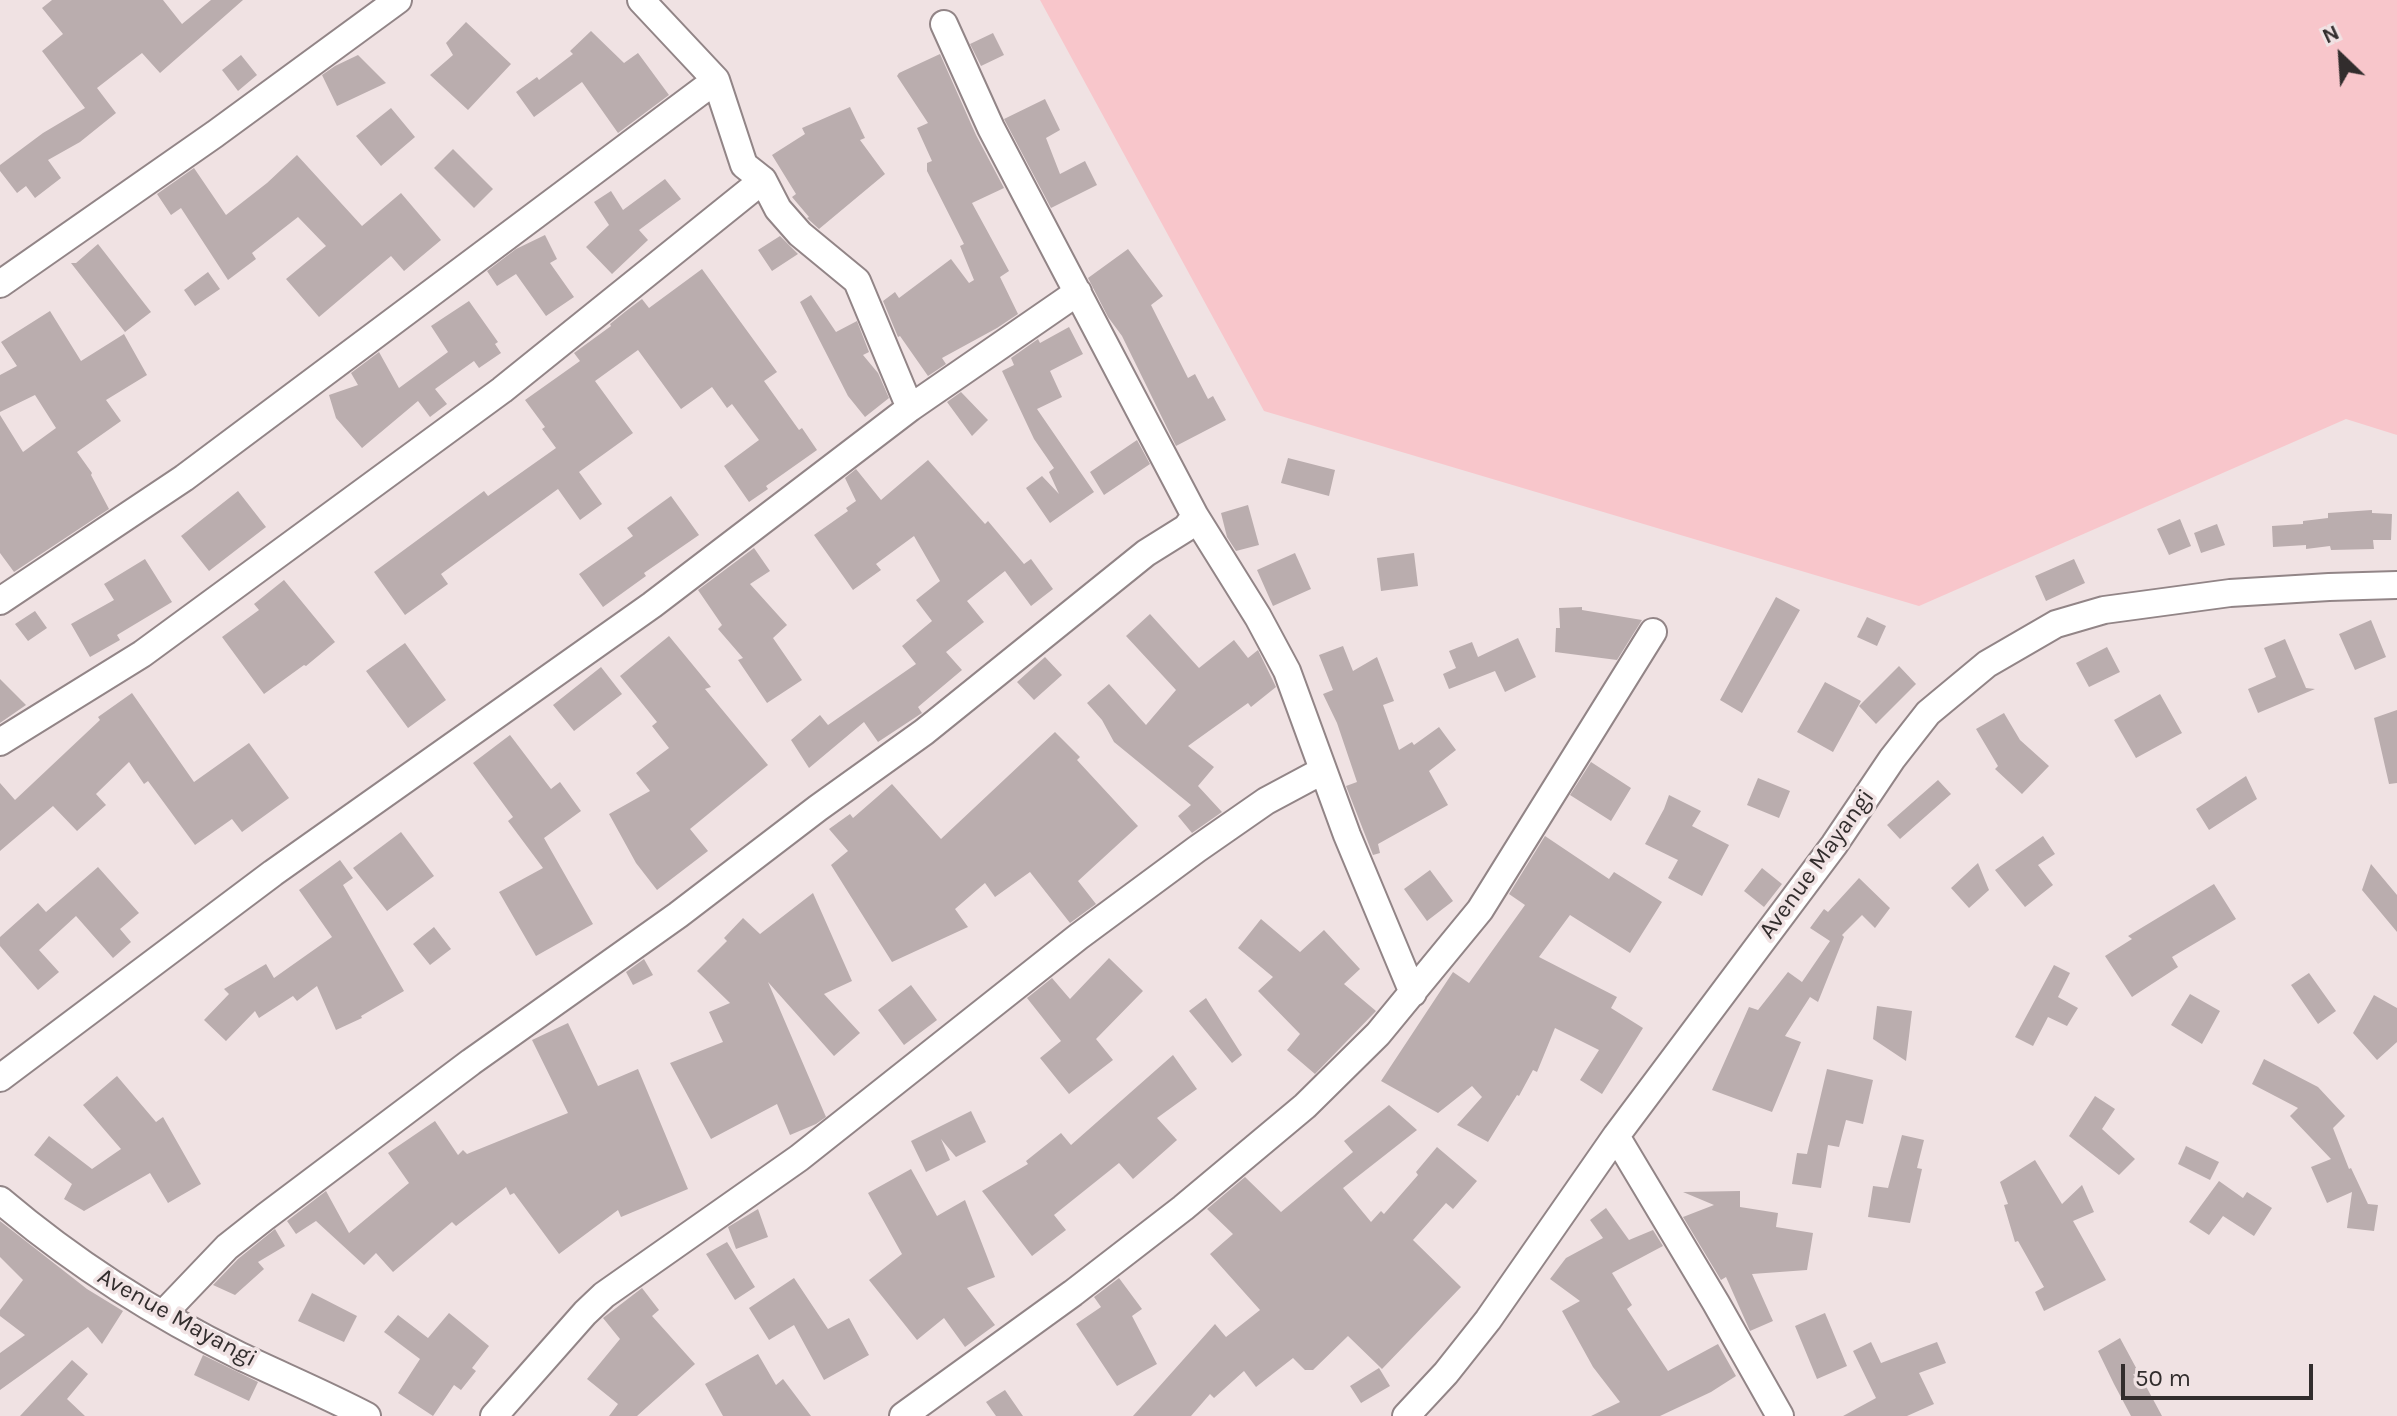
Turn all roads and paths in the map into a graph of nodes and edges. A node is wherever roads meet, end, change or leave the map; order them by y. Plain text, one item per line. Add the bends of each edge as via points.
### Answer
1 (398, 0) edge
2 (641, 0) edge
3 (944, 24) dead end
4 (716, 80) junction
5 (763, 180) junction
6 (0, 284) edge
7 (1078, 292) junction
8 (910, 408) junction
9 (1195, 516) junction
10 (2397, 585) edge
11 (0, 601) edge
12 (1653, 632) dead end
13 (0, 742) edge
14 (1322, 771) junction
15 (1413, 993) junction
16 (0, 1078) edge
17 (1616, 1136) junction
18 (0, 1200) edge
19 (163, 1314) junction
20 (1779, 1415) edge
21 (367, 1416) edge
22 (494, 1416) edge
23 (903, 1416) edge
24 (1406, 1416) edge

1 - 6 street
2 - 4 street
3 - 7 street via 991,128
4 - 5 street via 744,165
4 - 11 street via 184,478
5 - 8 street via 778,209 800,234 857,281
5 - 13 street via 502,390 142,654
7 - 8 street
7 - 9 street
8 - 16 street via 652,605 273,873
9 - 14 street via 1287,671
9 - 19 street via 924,732 265,1217 227,1247
10 - 17 street, Avenue Mayangi via 2230,593 2104,610 2056,624 1987,664 1928,713
12 - 15 street via 1480,910
14 - 15 street
14 - 22 street via 1266,801 1197,849 799,1158 604,1295
15 - 23 street via 1305,1106 1195,1198
17 - 20 street
17 - 24 street, Avenue Mayangi via 1488,1320
18 - 19 street, Avenue Mayangi via 49,1241
19 - 21 street, Avenue Mayangi

